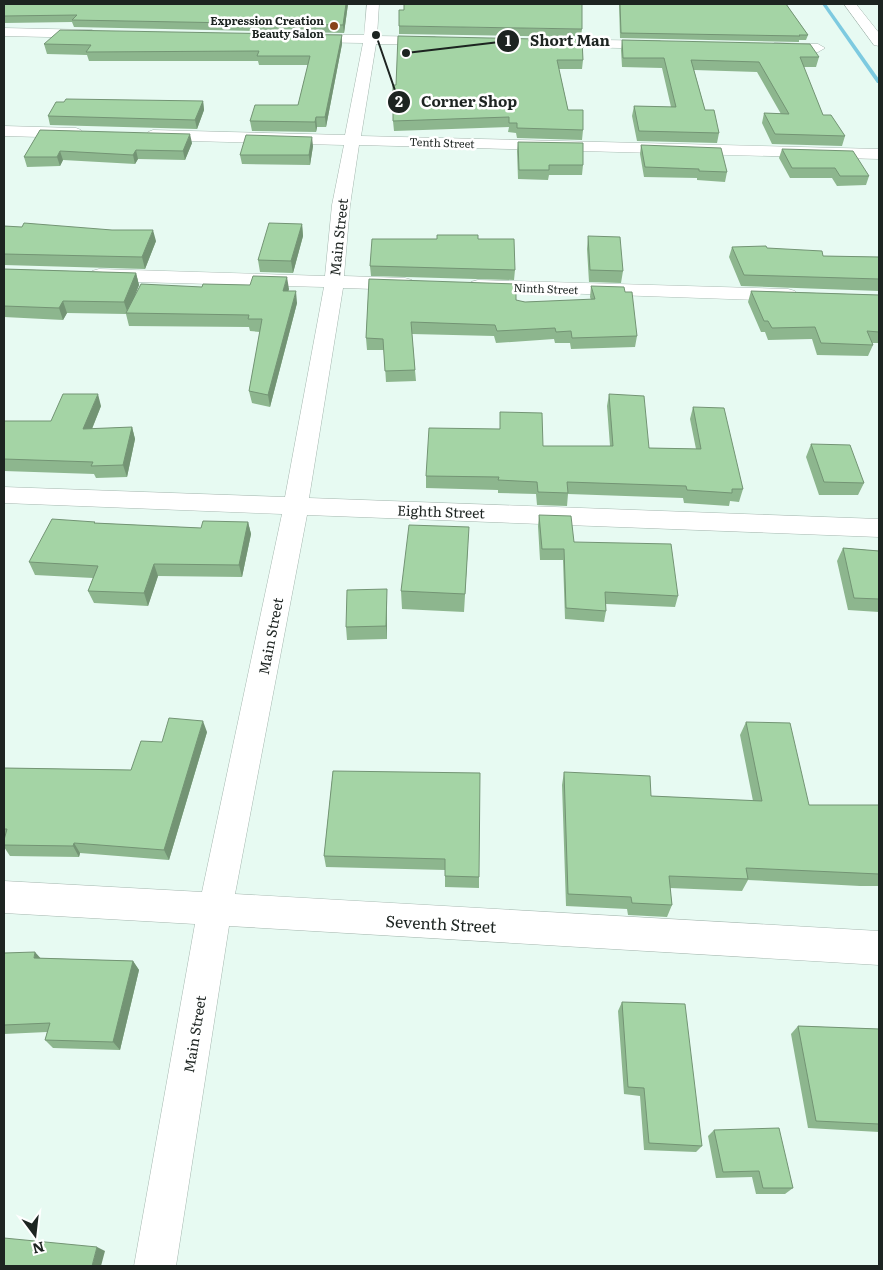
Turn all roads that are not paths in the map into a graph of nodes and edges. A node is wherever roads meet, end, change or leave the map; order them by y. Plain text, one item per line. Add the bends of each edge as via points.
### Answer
1 (373, 4) edge
2 (850, 4) edge
3 (4, 32) edge
4 (103, 34) edge
5 (291, 38) edge
6 (370, 39) junction
7 (450, 41) edge
8 (529, 42) edge
9 (879, 42) edge
10 (669, 45) edge
11 (759, 47) edge
12 (818, 48) dead end
13 (4, 131) edge
14 (93, 133) edge
15 (133, 134) edge
16 (351, 140) junction
17 (879, 154) edge
18 (81, 275) edge
19 (334, 282) junction
20 (423, 284) edge
21 (463, 286) edge
22 (810, 296) edge
23 (4, 495) edge
24 (296, 506) junction
25 (879, 528) edge
26 (4, 897) edge
27 (215, 910) junction
28 (879, 948) edge
29 (155, 1266) edge

1 - 6 street, Main Street
2 - 9 street
3 - 4 street
5 - 6 street
6 - 7 street
6 - 16 street, Main Street
8 - 10 street
11 - 12 street
13 - 14 street
15 - 16 street, Tenth Street
16 - 17 street, Tenth Street
16 - 19 street, Main Street
18 - 19 street
19 - 20 street
19 - 24 street, Main Street
21 - 22 street, Ninth Street
23 - 24 street, Eighth Street
24 - 25 street, Eighth Street
24 - 27 street, Main Street
26 - 27 street, Seventh Street
27 - 28 street, Seventh Street
27 - 29 street, Main Street

